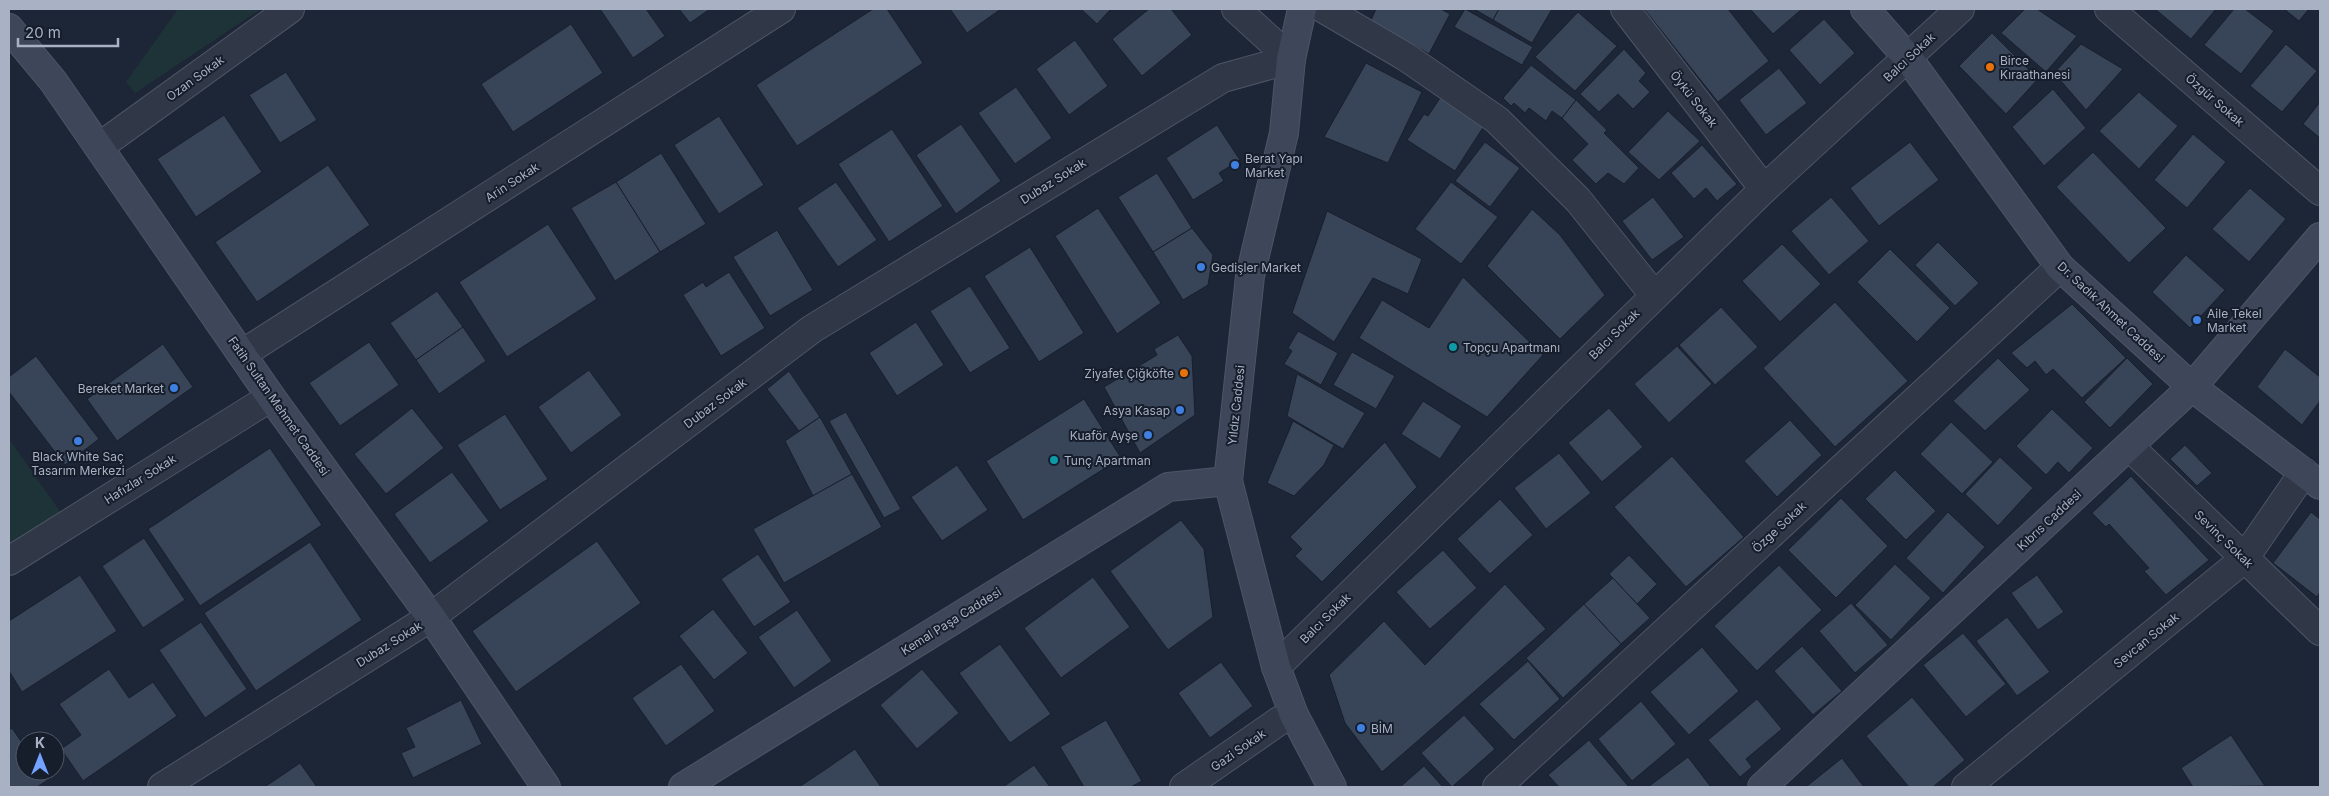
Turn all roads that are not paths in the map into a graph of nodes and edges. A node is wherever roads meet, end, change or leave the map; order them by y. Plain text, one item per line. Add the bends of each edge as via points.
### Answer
1 (290, 9) edge
2 (781, 9) edge
3 (1236, 9) edge
4 (1302, 9) edge
5 (1324, 9) edge
6 (1624, 9) edge
7 (1864, 9) edge
8 (1960, 9) edge
9 (2109, 9) edge
10 (9, 28) edge
11 (1908, 58) junction
12 (1291, 59) junction
13 (99, 147) junction
14 (1764, 189) junction
15 (2320, 191) edge
16 (2320, 237) edge
17 (2060, 267) junction
18 (1654, 295) junction
19 (242, 354) junction
20 (2192, 387) junction
21 (271, 397) junction
22 (2129, 446) junction
23 (2312, 478) edge
24 (1228, 481) junction
25 (2244, 559) junction
26 (9, 561) edge
27 (431, 617) junction
28 (2320, 631) edge
29 (1276, 667) junction
30 (1294, 715) junction
31 (162, 787) edge
32 (546, 787) edge
33 (682, 787) edge
34 (1184, 787) edge
35 (1332, 787) edge
36 (1497, 787) edge
37 (1762, 787) edge
38 (1966, 787) edge

1 - 13 street, Ozan Sokak
2 - 19 street, Arin Sokak
3 - 12 street
4 - 12 street, Yıldız Caddesi
5 - 18 street via 1406,57 1497,120 1578,200
6 - 14 street, Öykü Sokak
7 - 11 street, Dr. Sadık Ahmet Caddesi
8 - 11 street, Balcı Sokak
9 - 15 street, Özgür Sokak
10 - 13 street, Fatih Sultan Mehmet Caddesi
11 - 14 street, Balcı Sokak
11 - 17 street, Dr. Sadık Ahmet Caddesi
12 - 24 street, Yıldız Caddesi via 1284,133 1250,276
12 - 27 street, Dubaz Sokak via 1223,78 812,329
13 - 19 street, Fatih Sultan Mehmet Caddesi
14 - 18 street, Balcı Sokak
16 - 20 street, Kıbrıs Caddesi
17 - 20 street, Dr. Sadık Ahmet Caddesi
17 - 36 street, Özge Sokak
18 - 29 street, Balcı Sokak
19 - 21 street, Fatih Sultan Mehmet Caddesi
20 - 22 street, Kıbrıs Caddesi
20 - 23 street, Dr. Sadık Ahmet Caddesi
21 - 26 street, Hafızlar Sokak
21 - 27 street, Fatih Sultan Mehmet Caddesi
22 - 25 street, Sevinç Sokak
22 - 37 street, Kıbrıs Caddesi
23 - 25 street, Sevcan Sokak
24 - 29 street, Yıldız Caddesi
24 - 33 street, Kemal Paşa Caddesi via 1168,487
25 - 28 street, Sevinç Sokak
25 - 38 street, Sevcan Sokak
27 - 31 street, Dubaz Sokak
27 - 32 street, Fatih Sultan Mehmet Caddesi
29 - 30 street, Yıldız Caddesi
30 - 34 street, Gazi Sokak via 1280,721
30 - 35 street, Yıldız Caddesi

